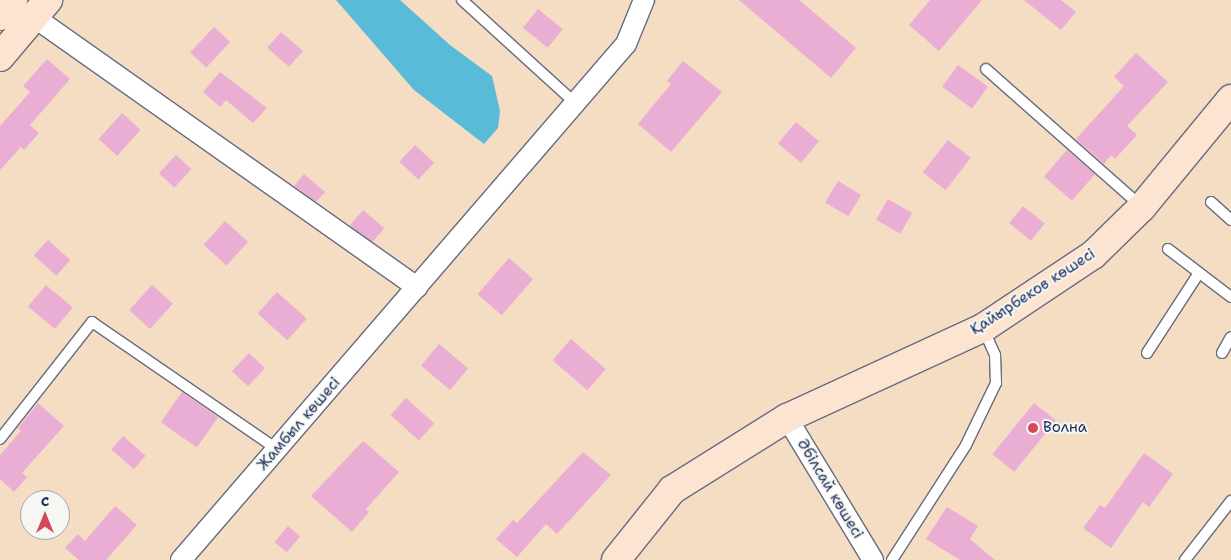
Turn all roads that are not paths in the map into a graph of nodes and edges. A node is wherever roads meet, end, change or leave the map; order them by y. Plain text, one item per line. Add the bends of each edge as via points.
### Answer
1 (462, 0) edge
2 (644, 0) edge
3 (32, 6) edge
4 (0, 16) edge
5 (0, 57) edge
6 (986, 69) dead end
7 (1231, 99) edge
8 (575, 103) junction
9 (1210, 202) dead end
10 (1142, 207) junction
11 (1231, 220) edge
12 (1168, 250) dead end
13 (1199, 273) junction
14 (417, 288) junction
15 (1231, 297) edge
16 (983, 328) junction
17 (1231, 337) edge
18 (1146, 353) dead end
19 (1222, 353) dead end
20 (786, 418) junction
21 (0, 440) edge
22 (276, 450) junction
23 (1231, 501) edge
24 (181, 560) edge
25 (616, 560) edge
26 (873, 560) edge
27 (892, 560) edge
28 (1185, 560) edge

1 - 8 lane
2 - 8 street, Жамбыл көшесі via 626,44
3 - 4 main road
3 - 5 main road
3 - 14 street
6 - 10 lane
7 - 10 main road, Қайырбеков көшесі
8 - 14 street, Жамбыл көшесі
9 - 11 lane
10 - 16 main road, Қайырбеков көшесі via 1093,255
12 - 13 lane
13 - 15 lane
13 - 18 lane
14 - 22 street, Жамбыл көшесі
16 - 20 main road, Қайырбеков көшесі
16 - 27 lane via 995,355 996,383 966,445
17 - 19 lane
20 - 25 main road, Қайырбеков көшесі via 672,490
20 - 26 street, Әбілсай көшесі
21 - 22 lane via 92,322
22 - 24 street, Жамбыл көшесі
23 - 28 lane

